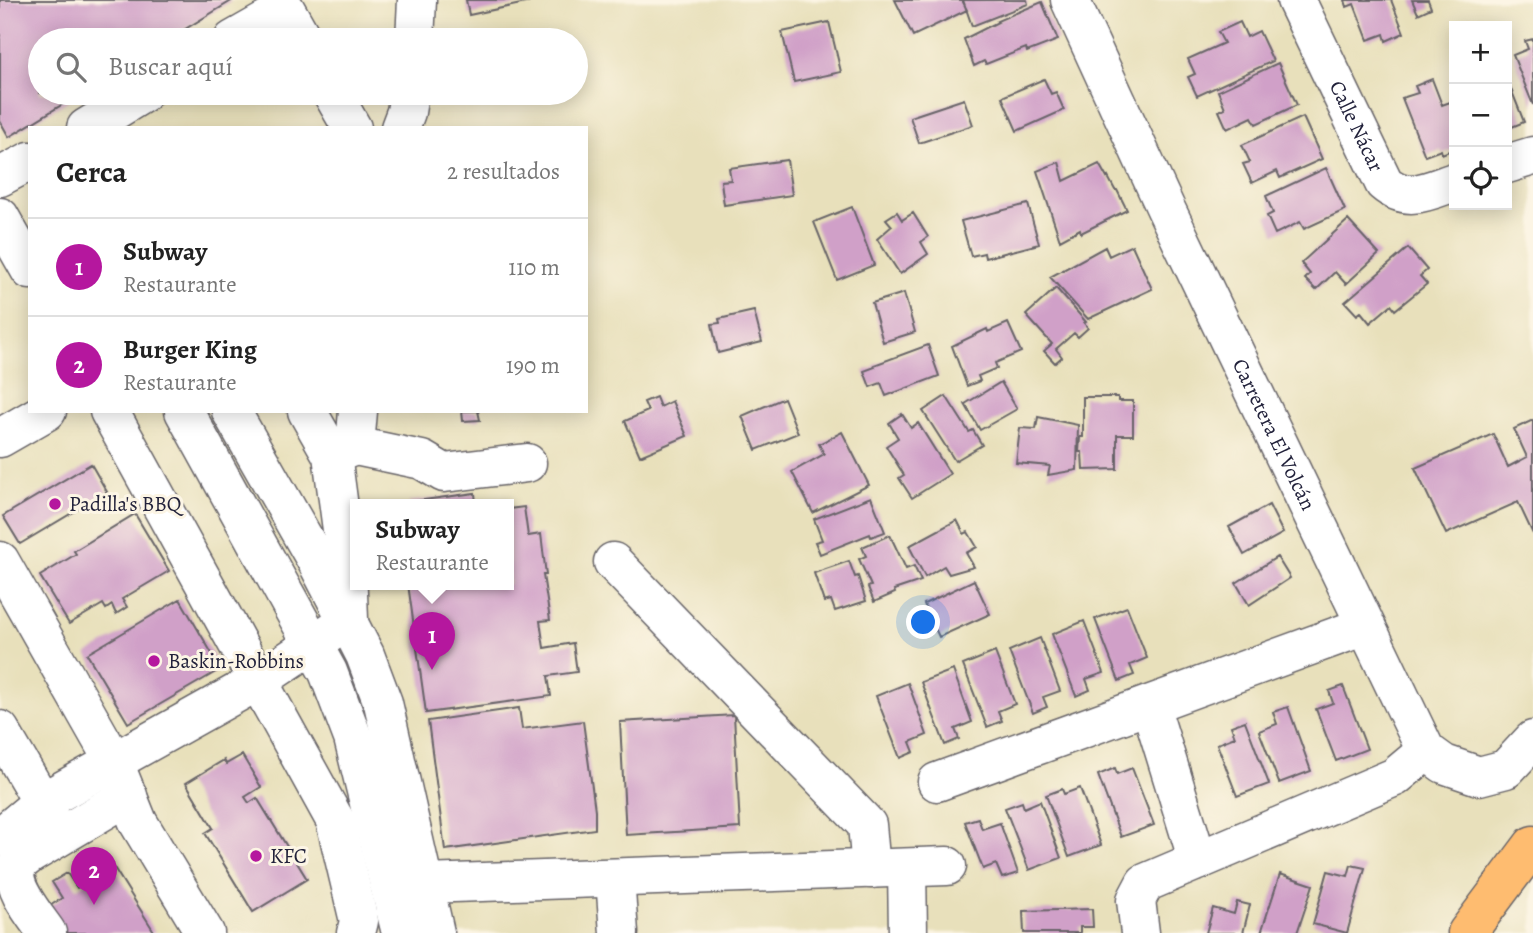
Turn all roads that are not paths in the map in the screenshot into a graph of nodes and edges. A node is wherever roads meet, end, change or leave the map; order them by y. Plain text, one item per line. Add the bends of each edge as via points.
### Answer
1 (416, 0) edge
2 (1070, 0) edge
3 (1296, 0) edge
4 (254, 28) edge
5 (296, 28) edge
6 (415, 28) edge
7 (123, 105) edge
8 (339, 105) edge
9 (407, 105) edge
10 (89, 126) edge
11 (351, 126) edge
12 (401, 126) edge
13 (1533, 156) edge
14 (28, 162) edge
15 (1512, 162) edge
16 (0, 177) edge
17 (1449, 184) edge
18 (0, 217) edge
19 (28, 266) edge
20 (44, 413) edge
21 (109, 413) edge
22 (185, 413) edge
23 (232, 413) edge
24 (310, 413) edge
25 (0, 438) edge
26 (348, 438) edge
27 (527, 463) dead end
28 (0, 561) edge
29 (613, 562) dead end
30 (349, 620) junction
31 (1365, 626) junction
32 (313, 644) junction
33 (258, 681) junction
34 (1150, 705) junction
35 (0, 730) edge
36 (1533, 740) edge
37 (1426, 751) junction
38 (113, 761) junction
39 (937, 782) dead end
40 (128, 796) junction
41 (42, 802) junction
42 (0, 837) edge
43 (58, 838) junction
44 (1533, 845) edge
45 (1198, 861) junction
46 (947, 866) dead end
47 (889, 869) junction
48 (615, 878) junction
49 (409, 888) junction
50 (0, 909) edge
51 (15, 933) edge
52 (47, 933) edge
53 (205, 933) edge
54 (356, 933) edge
55 (401, 933) edge
56 (435, 933) edge
57 (619, 933) edge
58 (908, 933) edge
59 (1140, 933) edge
60 (1467, 933) edge

1 - 6 street
2 - 31 street, Carretera El Volcán
3 - 17 street, Calle Nácar via 1384,183 1405,195
4 - 5 street via 286,10
7 - 10 street
8 - 11 street
9 - 12 street
13 - 15 street
14 - 16 street
18 - 19 street
20 - 25 street
21 - 33 street
22 - 32 street
23 - 30 street
24 - 26 street
26 - 27 street via 422,460 444,473
26 - 30 street
28 - 38 street
29 - 47 street via 867,825
30 - 32 street
30 - 49 street via 383,704
31 - 34 street
31 - 37 street, Carretera El Volcán
32 - 33 street
32 - 49 street via 340,698
33 - 38 street
33 - 54 street via 335,820 359,921
34 - 39 street
34 - 45 street
35 - 41 street
36 - 37 street via 1506,769 1479,776 1444,764
37 - 45 street via 1395,777
38 - 40 street
38 - 41 street
40 - 43 street
40 - 53 street via 138,822
41 - 42 street
41 - 43 street
43 - 52 street via 29,855 16,874 19,890
44 - 60 main road
45 - 59 street via 1145,883 1136,900
46 - 47 street
47 - 48 street
47 - 58 street
48 - 49 street
48 - 57 street
49 - 55 street
49 - 56 street
50 - 51 street

